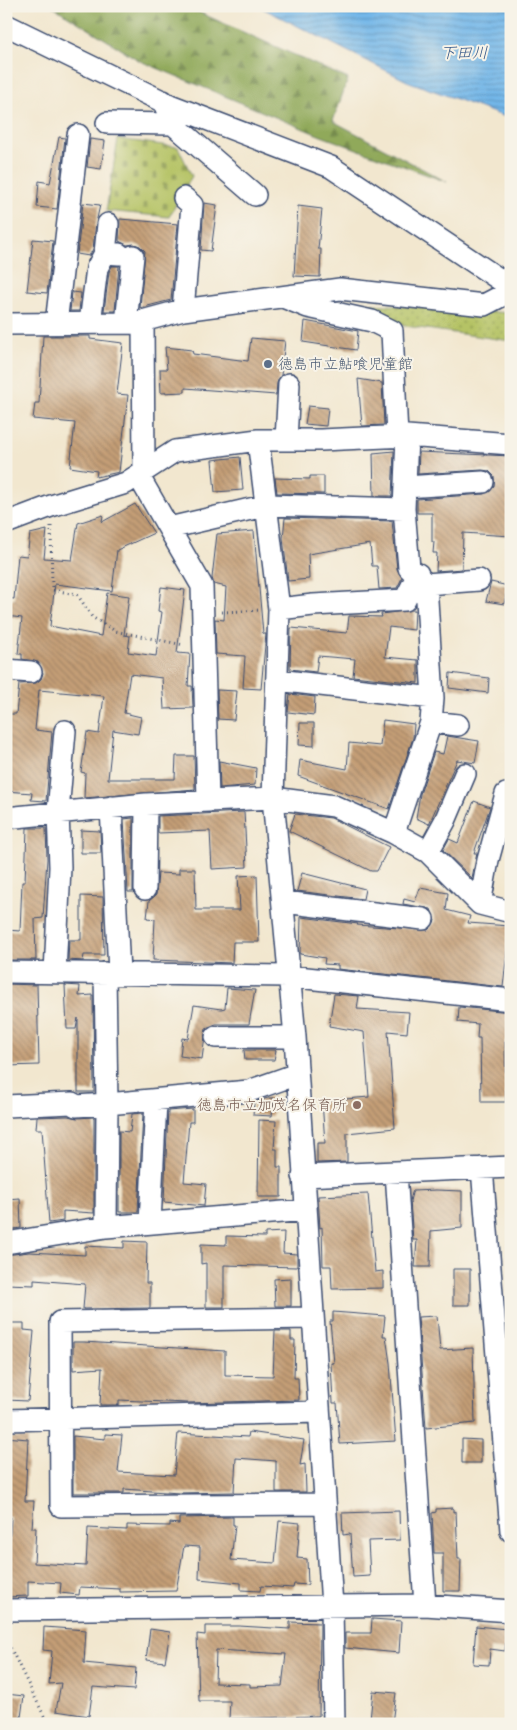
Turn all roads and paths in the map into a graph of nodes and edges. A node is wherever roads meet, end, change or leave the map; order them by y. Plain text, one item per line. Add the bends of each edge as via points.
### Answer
1 (6, 26) edge
2 (163, 101) junction
3 (107, 123) dead end
4 (173, 124) junction
5 (78, 135) dead end
6 (255, 195) dead end
7 (184, 198) dead end
8 (108, 224) dead end
9 (105, 253) junction
10 (511, 289) edge
11 (280, 296) junction
12 (183, 310) junction
13 (134, 322) junction
14 (90, 323) junction
15 (6, 324) edge
16 (56, 324) junction
17 (289, 384) dead end
18 (402, 436) junction
19 (258, 440) junction
20 (286, 440) junction
21 (511, 444) edge
22 (141, 473) junction
23 (483, 482) dead end
24 (405, 487) junction
25 (268, 505) junction
26 (51, 506) junction
27 (404, 509) junction
28 (6, 522) edge
29 (168, 528) junction
30 (422, 579) junction
31 (479, 580) dead end
32 (278, 609) junction
33 (204, 613) junction
34 (204, 648) junction
35 (6, 670) edge
36 (32, 672) dead end
37 (277, 680) junction
38 (434, 698) junction
39 (431, 722) junction
40 (458, 725) dead end
41 (65, 731) dead end
42 (465, 774) dead end
43 (506, 794) dead end
44 (273, 798) junction
45 (208, 800) junction
46 (146, 804) junction
47 (111, 807) junction
48 (58, 812) junction
49 (6, 818) edge
50 (394, 833) junction
51 (428, 852) junction
52 (146, 889) dead end
53 (284, 902) junction
54 (480, 904) junction
55 (511, 912) edge
56 (423, 919) dead end
57 (6, 972) edge
58 (55, 973) junction
59 (112, 973) junction
60 (288, 976) junction
61 (511, 1000) edge
62 (216, 1037) dead end
63 (295, 1037) junction
64 (297, 1074) junction
65 (156, 1101) junction
66 (107, 1104) junction
67 (6, 1106) edge
68 (511, 1167) edge
69 (482, 1168) junction
70 (396, 1172) junction
71 (304, 1176) junction
72 (306, 1210) junction
73 (150, 1223) junction
74 (106, 1227) junction
75 (6, 1242) edge
76 (312, 1318) junction
77 (318, 1412) junction
78 (61, 1418) junction
79 (6, 1420) edge
80 (324, 1504) junction
81 (511, 1531) edge
82 (332, 1606) junction
83 (425, 1606) junction
84 (6, 1610) edge
85 (511, 1611) edge
86 (6, 1639) edge
87 (48, 1724) edge
88 (334, 1724) edge

1 - 2 street
2 - 4 street
2 - 10 street via 331,167
3 - 4 street
4 - 6 street
5 - 16 street
7 - 12 street via 192,205
8 - 9 street
9 - 13 street via 137,256
9 - 14 street via 97,268
10 - 11 street via 484,305 340,289
11 - 12 street
11 - 18 street via 308,308 372,321 392,331
12 - 13 street
13 - 14 street
13 - 22 street
14 - 16 street
15 - 16 street
17 - 20 street
18 - 20 street
18 - 21 street
18 - 24 street
19 - 20 street
19 - 22 street via 175,451
19 - 25 street
22 - 26 street via 126,483
22 - 29 street
23 - 24 street
24 - 27 street
25 - 27 street
25 - 29 street
25 - 32 street
26 - 28 street
26 - 34 path via 52,590 77,594 92,617 115,631
27 - 30 street via 409,568
29 - 33 street via 202,586
30 - 31 street
30 - 32 street via 405,600
30 - 38 street
32 - 33 path
32 - 37 street
33 - 34 street
34 - 45 street
35 - 36 street
37 - 38 street
37 - 44 street
38 - 39 street
39 - 40 street
39 - 50 street
41 - 48 street
42 - 51 street
43 - 54 street
44 - 45 street
44 - 50 street via 334,806
44 - 53 street
45 - 46 street
46 - 47 street
46 - 52 street
47 - 48 street
47 - 59 street
48 - 49 street
48 - 58 street via 60,867
50 - 51 street
51 - 54 street
53 - 56 street
53 - 60 street
54 - 55 street
57 - 58 street
58 - 59 street
59 - 60 street
59 - 66 street
60 - 61 street
60 - 63 street
62 - 63 street
63 - 64 street
64 - 65 street via 249,1091
64 - 71 street
65 - 66 street
65 - 73 street
66 - 67 street via 76,1106 72,1102
66 - 74 street
68 - 69 street
69 - 70 street
69 - 81 street
70 - 71 street
70 - 83 street
71 - 72 street
72 - 73 street
72 - 76 street
73 - 74 street
74 - 75 street
76 - 77 street
76 - 78 street via 60,1322
77 - 78 street
77 - 80 street
78 - 79 street
78 - 80 street via 61,1506
80 - 82 street
82 - 83 street
82 - 84 street
82 - 88 street
83 - 85 street
86 - 87 path

